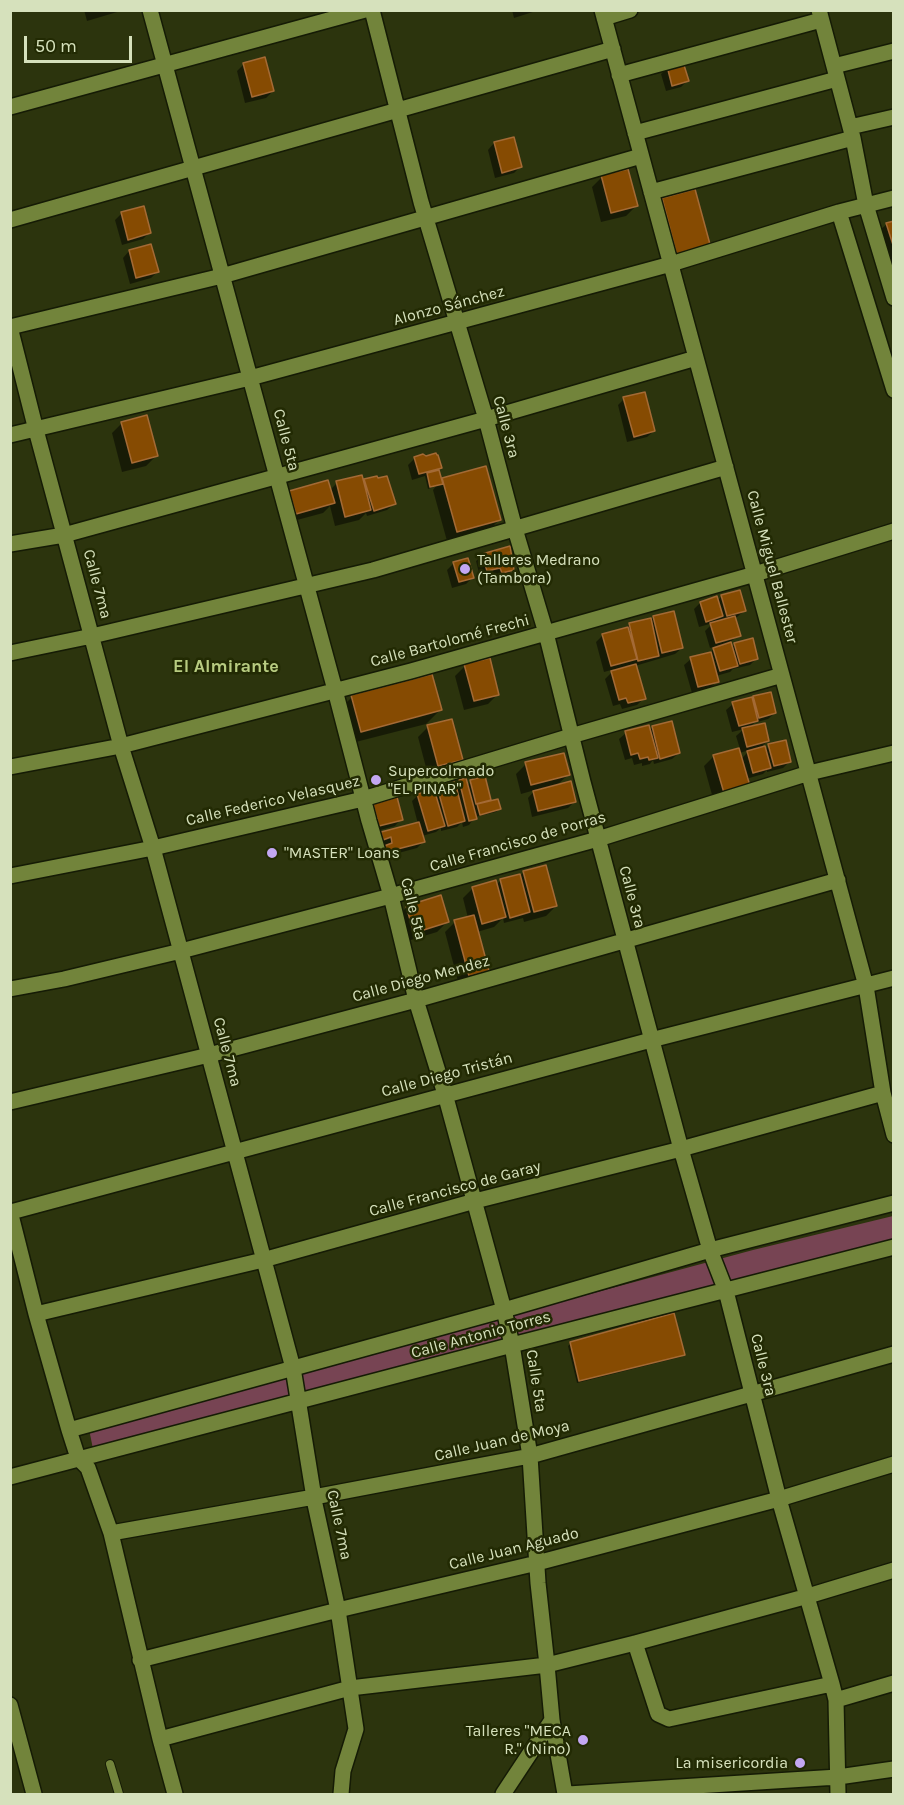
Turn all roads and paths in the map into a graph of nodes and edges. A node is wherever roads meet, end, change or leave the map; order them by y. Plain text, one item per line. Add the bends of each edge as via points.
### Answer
1 (150, 10) edge
2 (365, 10) edge
3 (372, 10) edge
4 (630, 10) edge
5 (820, 13) edge
6 (603, 14) edge
7 (613, 50) junction
8 (894, 51) edge
9 (165, 65) junction
10 (835, 73) junction
11 (619, 75) junction
12 (10, 107) edge
13 (397, 111) junction
14 (894, 117) edge
15 (635, 133) junction
16 (852, 133) junction
17 (641, 156) junction
18 (193, 168) junction
19 (651, 192) junction
20 (894, 198) edge
21 (866, 205) junction
22 (839, 212) junction
23 (426, 218) junction
24 (10, 220) edge
25 (671, 264) junction
26 (222, 276) junction
27 (894, 298) edge
28 (458, 322) junction
29 (10, 327) edge
30 (696, 358) junction
31 (250, 378) junction
32 (894, 390) edge
33 (486, 419) junction
34 (36, 430) junction
35 (10, 435) edge
36 (726, 467) junction
37 (277, 477) junction
38 (515, 529) junction
39 (894, 531) edge
40 (64, 535) junction
41 (10, 544) edge
42 (755, 574) junction
43 (307, 585) junction
44 (546, 633) junction
45 (92, 636) junction
46 (10, 653) edge
47 (782, 675) junction
48 (335, 690) junction
49 (571, 736) junction
50 (121, 746) junction
51 (894, 753) edge
52 (10, 767) edge
53 (809, 773) junction
54 (363, 799) junction
55 (598, 839) junction
56 (153, 848) junction
57 (10, 876) edge
58 (838, 880) junction
59 (391, 896) junction
60 (625, 941) junction
61 (181, 951) junction
62 (894, 978) edge
63 (866, 986) junction
64 (10, 989) edge
65 (416, 1000) junction
66 (651, 1040) junction
67 (209, 1055) junction
68 (883, 1093) junction
69 (445, 1094) junction
70 (10, 1102) edge
71 (894, 1135) edge
72 (681, 1149) junction
73 (234, 1151) junction
74 (475, 1201) junction
75 (894, 1203) edge
76 (11, 1211) edge
77 (894, 1247) edge
78 (710, 1250) junction
79 (263, 1260) junction
80 (726, 1291) junction
81 (504, 1310) junction
82 (36, 1314) junction
83 (512, 1345) junction
84 (894, 1354) edge
85 (293, 1368) junction
86 (752, 1393) junction
87 (298, 1401) junction
88 (69, 1430) junction
89 (530, 1456) junction
90 (78, 1458) junction
91 (894, 1464) edge
92 (10, 1477) edge
93 (314, 1497) junction
94 (779, 1499) junction
95 (111, 1533) junction
96 (537, 1563) junction
97 (894, 1570) edge
98 (808, 1596) junction
99 (339, 1610) junction
100 (635, 1643) junction
101 (140, 1660) junction
102 (547, 1665) junction
103 (894, 1683) edge
104 (832, 1684) junction
105 (350, 1688) junction
106 (836, 1700) junction
107 (10, 1705) edge
108 (552, 1720) junction
109 (160, 1739) junction
110 (110, 1764) dead end
111 (894, 1769) edge
112 (837, 1777) junction
113 (34, 1794) edge
114 (119, 1794) edge
115 (175, 1794) edge
116 (341, 1794) edge
117 (503, 1794) edge
118 (566, 1794) edge
119 (838, 1794) edge

1 - 9 street, Calle 5ta
2 - 9 street
3 - 13 street, Calle 3ra
4 - 6 street
5 - 10 street
5 - 11 street
6 - 7 street, Calle Miguel Ballester
7 - 11 street, Calle Miguel Ballester
7 - 13 street
8 - 10 street
9 - 12 street
9 - 18 street, Calle 5ta
10 - 15 street
10 - 16 street
11 - 15 street, Calle Miguel Ballester
13 - 18 street
13 - 23 street, Calle 3ra
14 - 16 street
15 - 17 street, Calle Miguel Ballester
16 - 19 street
16 - 21 street
17 - 19 street, Calle Miguel Ballester
17 - 23 street
18 - 24 street
18 - 26 street, Calle 5ta
19 - 25 street, Calle Miguel Ballester
20 - 21 street, Alonzo Sánchez
21 - 22 street, Alonzo Sánchez
21 - 27 street
22 - 25 street, Alonzo Sánchez
22 - 32 street
23 - 26 street
23 - 28 street, Calle 3ra
25 - 28 street, Alonzo Sánchez
25 - 30 street, Calle Miguel Ballester
26 - 29 street
26 - 31 street, Calle 5ta
28 - 31 street, Alonzo Sánchez
28 - 33 street, Calle 3ra
29 - 34 street, Calle 7ma
30 - 33 street
30 - 36 street, Calle Miguel Ballester
31 - 34 street, Alonzo Sánchez
31 - 37 street, Calle 5ta
33 - 37 street
33 - 38 street, Calle 3ra
34 - 35 street, Alonzo Sánchez
34 - 40 street, Calle 7ma
36 - 38 street
36 - 42 street, Calle Miguel Ballester
37 - 40 street
37 - 43 street, Calle 5ta
38 - 43 street
38 - 44 street, Calle 3ra
39 - 42 street, Calle Bartolomé Frechi
40 - 41 street
40 - 45 street, Calle 7ma
42 - 44 street, Calle Bartolomé Frechi
42 - 47 street, Calle Miguel Ballester
43 - 45 street
43 - 48 street, Calle 5ta
44 - 48 street, Calle Bartolomé Frechi
44 - 49 street, Calle 3ra
45 - 46 street
45 - 50 street, Calle 7ma
47 - 49 street, Calle Federico Velasquez
47 - 53 street, Calle Miguel Ballester
48 - 50 street, Calle Bartolomé Frechi
48 - 54 street, Calle 5ta
49 - 54 street, Calle Federico Velasquez
49 - 55 street, Calle 3ra
50 - 52 street, Calle Bartolomé Frechi
50 - 56 street, Calle 7ma
51 - 53 street, Calle Francisco de Porras
53 - 55 street, Calle Francisco de Porras
53 - 58 street, Calle Miguel Ballester
54 - 56 street, Calle Federico Velasquez
54 - 59 street, Calle 5ta
55 - 59 street, Calle Francisco de Porras
55 - 60 street, Calle 3ra
56 - 57 street, Calle Federico Velasquez
56 - 61 street, Calle 7ma
58 - 60 street, Calle Diego Mendez
58 - 63 street, Calle Miguel Ballester
59 - 61 street, Calle Francisco de Porras
59 - 65 street, Calle 5ta
60 - 65 street, Calle Diego Mendez
60 - 66 street, Calle 3ra
61 - 64 street, Calle Francisco de Porras
61 - 67 street, Calle 7ma
62 - 63 street, Calle Diego Tristán
63 - 66 street, Calle Diego Tristán
63 - 68 street, Calle Miguel Ballester
65 - 67 street, Calle Diego Mendez
65 - 69 street, Calle 5ta
66 - 69 street, Calle Diego Tristán
66 - 72 street, Calle 3ra
67 - 70 street, Calle Diego Mendez
67 - 73 street, Calle 7ma
68 - 71 street, Calle Miguel Ballester
68 - 72 street, Calle Francisco de Garay
69 - 73 street, Calle Diego Tristán
69 - 74 street, Calle 5ta
72 - 74 street, Calle Francisco de Garay
72 - 78 street, Calle 3ra
73 - 76 street, Calle Diego Tristán
73 - 79 street, Calle 7ma
74 - 79 street, Calle Francisco de Garay
74 - 81 street, Calle 5ta
75 - 78 street
76 - 82 street
77 - 80 street, Calle Antonio Torres
78 - 80 street, Calle 3ra
78 - 81 street
79 - 82 street, Calle Francisco de Garay
79 - 85 street, Calle 7ma
80 - 83 street, Calle Antonio Torres
80 - 86 street, Calle 3ra
81 - 83 street, Calle 5ta
81 - 85 street
82 - 88 street
83 - 87 street, Calle Antonio Torres
83 - 89 street, Calle 5ta
84 - 86 street, Calle Juan de Moya
85 - 87 street, Calle 7ma
85 - 88 street
86 - 89 street, Calle Juan de Moya
86 - 94 street, Calle 3ra
87 - 90 street, Calle Antonio Torres
87 - 93 street, Calle 7ma
88 - 90 street
89 - 93 street, Calle Juan de Moya
89 - 96 street, Calle 5ta
90 - 92 street, Calle Antonio Torres
90 - 95 street via 88,1468
91 - 94 street, Calle Juan Aguado
93 - 95 street, Calle Juan de Moya
93 - 99 street, Calle 7ma
94 - 96 street, Calle Juan Aguado
94 - 98 street, Calle 3ra
95 - 101 street
96 - 99 street, Calle Juan Aguado
96 - 102 street, Calle 5ta
97 - 98 street
98 - 100 street
98 - 104 street, Calle 3ra
99 - 101 street, Calle Juan Aguado
99 - 105 street, Calle 7ma
100 - 102 street
100 - 104 street via 658,1714 669,1719
101 - 109 street
102 - 105 street
102 - 108 street, Calle 5ta
103 - 106 street
104 - 106 street, Calle 3ra
105 - 109 street
105 - 116 street, Calle 7ma via 356,1729 343,1771
106 - 112 street, Calle 3ra
107 - 113 street
108 - 117 street
108 - 118 street, Calle 5ta
109 - 115 street
110 - 114 lane
111 - 112 street
112 - 118 street
112 - 119 street, Calle 3ra

